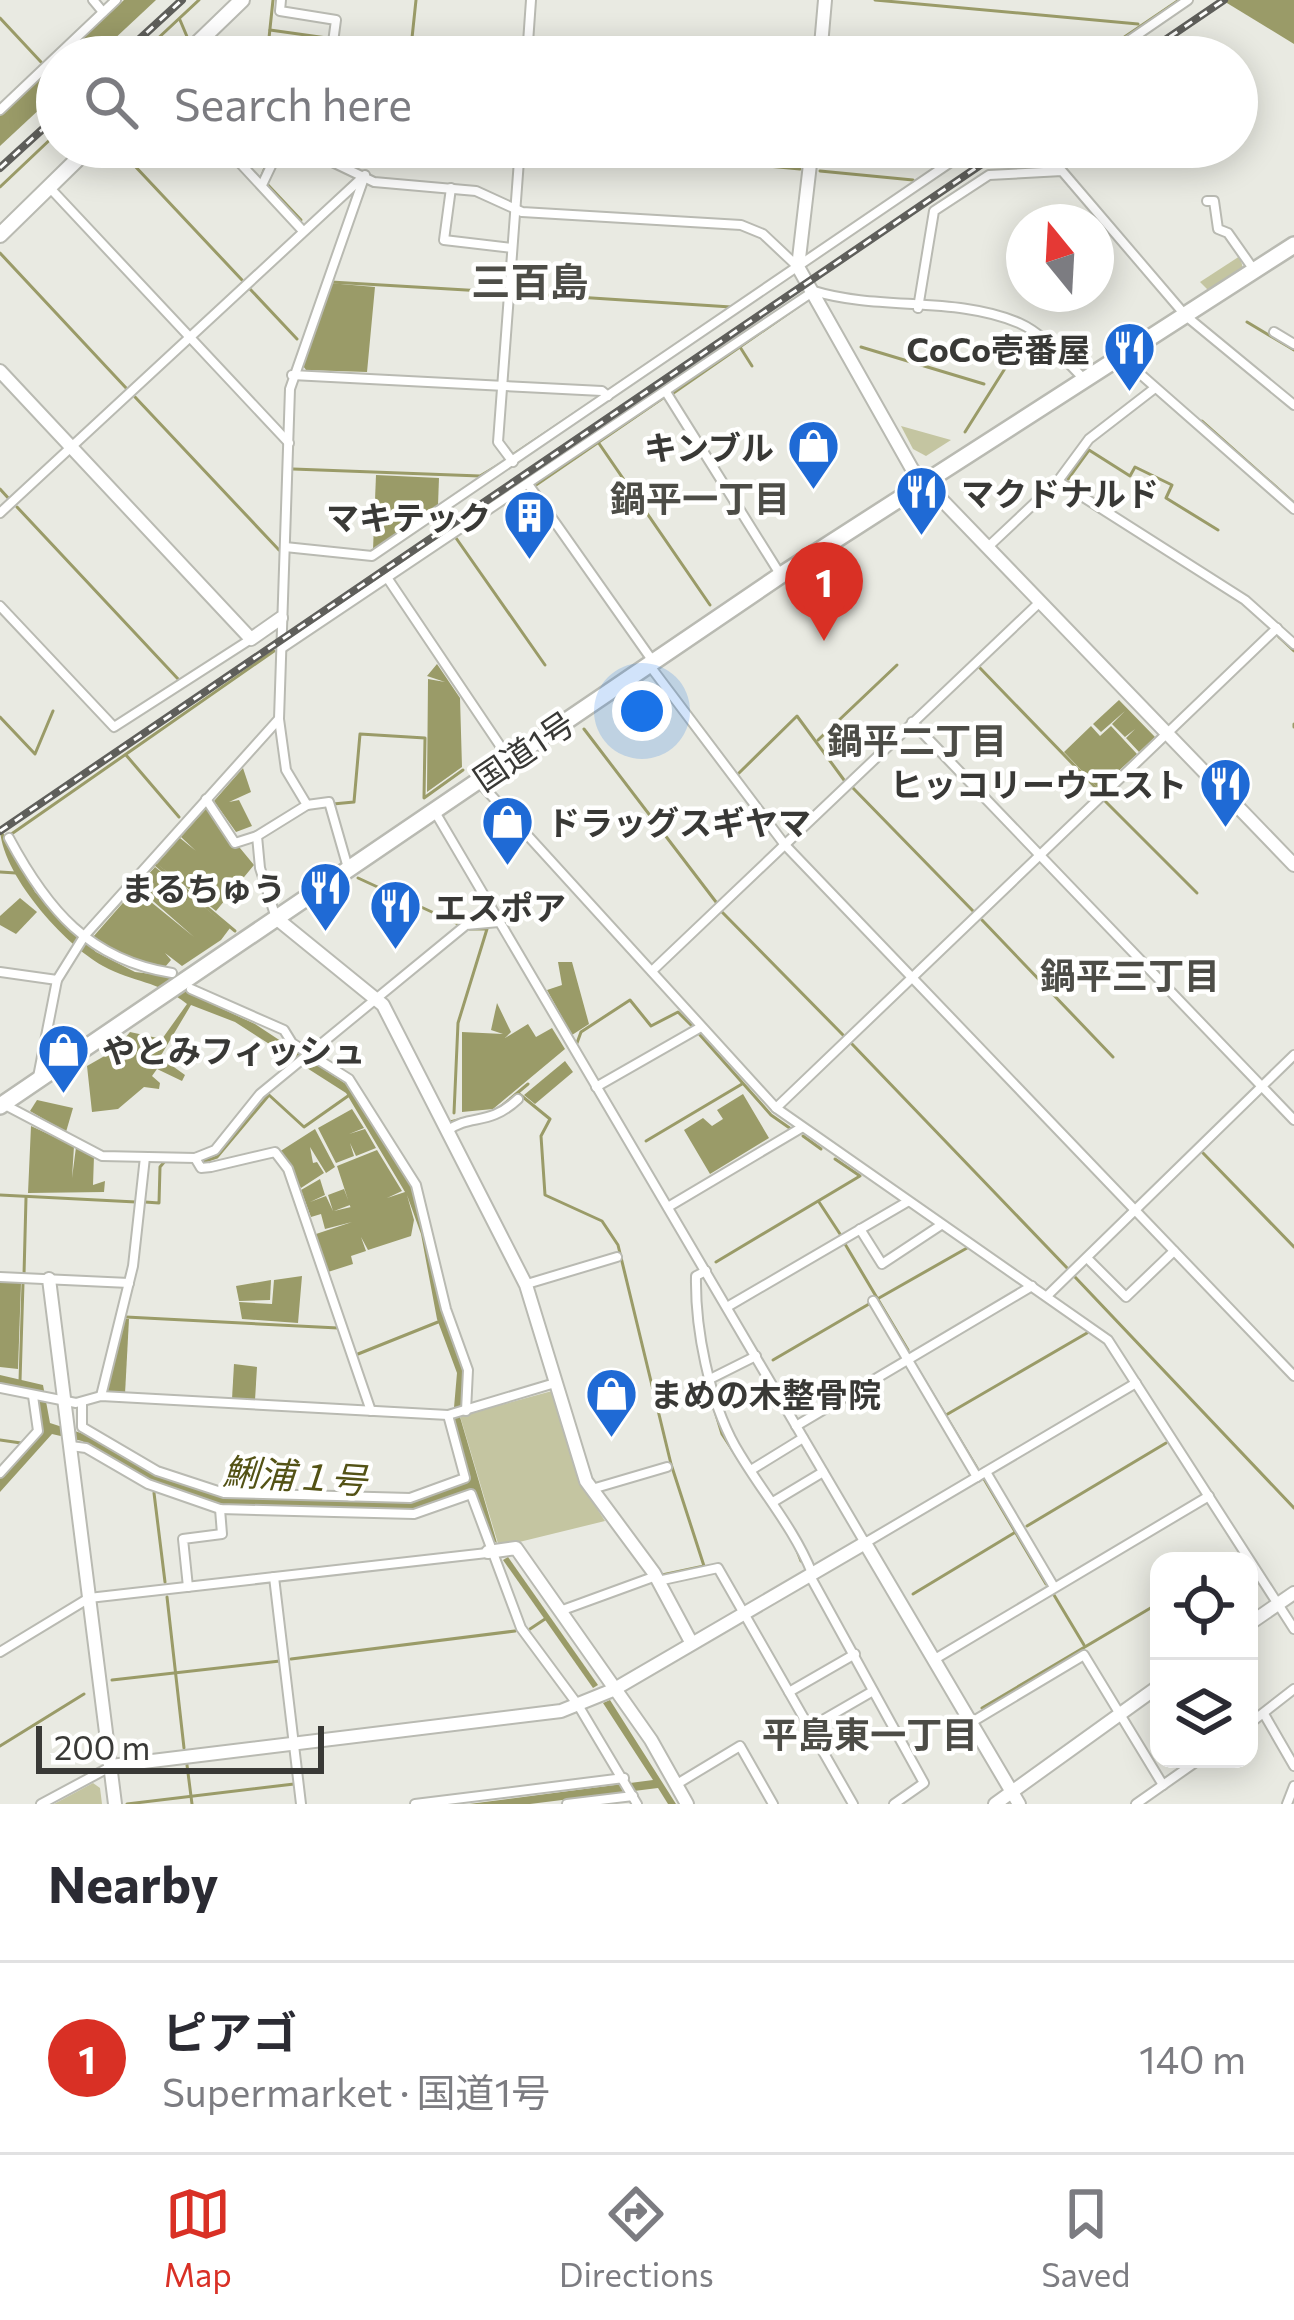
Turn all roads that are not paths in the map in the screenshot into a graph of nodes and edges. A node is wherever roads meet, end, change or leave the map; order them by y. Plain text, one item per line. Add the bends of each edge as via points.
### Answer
1 (93, 0) edge
2 (116, 0) edge
3 (242, 0) edge
4 (281, 0) edge
5 (531, 0) edge
6 (825, 0) edge
7 (1188, 0) edge
8 (104, 11) junction
9 (78, 36) edge
10 (205, 36) edge
11 (333, 36) edge
12 (528, 36) edge
13 (822, 36) edge
14 (1136, 36) edge
15 (36, 76) edge
16 (0, 110) edge
17 (68, 168) edge
18 (245, 168) edge
19 (270, 168) edge
20 (347, 168) edge
21 (518, 168) edge
22 (810, 168) edge
23 (942, 168) edge
24 (365, 176) junction
25 (262, 185) junction
26 (49, 187) junction
27 (451, 188) junction
28 (1207, 201) dead end
29 (515, 209) junction
30 (303, 230) junction
31 (0, 236) edge
32 (1294, 245) edge
33 (512, 248) junction
34 (798, 267) junction
35 (1255, 271) junction
36 (814, 291) junction
37 (918, 308) junction
38 (1186, 316) junction
39 (1274, 332) dead end
40 (188, 339) junction
41 (1294, 344) edge
42 (1122, 358) junction
43 (0, 371) edge
44 (292, 375) junction
45 (1085, 380) junction
46 (502, 385) junction
47 (1155, 388) junction
48 (666, 392) junction
49 (608, 396) junction
50 (1294, 405) edge
51 (289, 443) junction
52 (71, 446) junction
53 (513, 462) junction
54 (926, 480) junction
55 (1058, 481) junction
56 (528, 484) junction
57 (1294, 509) edge
58 (0, 513) edge
59 (989, 546) junction
60 (285, 547) junction
61 (781, 575) junction
62 (388, 579) junction
63 (1041, 601) junction
64 (0, 607) edge
65 (281, 618) junction
66 (1277, 628) junction
67 (251, 639) junction
68 (1294, 644) edge
69 (282, 648) junction
70 (651, 663) junction
71 (279, 718) junction
72 (912, 722) junction
73 (1167, 733) junction
74 (509, 759) junction
75 (478, 781) junction
76 (206, 800) junction
77 (307, 806) junction
78 (434, 811) junction
79 (256, 836) junction
80 (9, 838) dead end
81 (785, 844) junction
82 (1040, 856) junction
83 (1294, 866) edge
84 (348, 870) junction
85 (277, 918) junction
86 (499, 922) junction
87 (85, 935) junction
88 (652, 971) junction
89 (0, 972) edge
90 (914, 977) junction
91 (57, 980) junction
92 (181, 982) junction
93 (378, 1000) junction
94 (701, 1027) junction
95 (308, 1053) junction
96 (1294, 1055) edge
97 (38, 1078) junction
98 (1261, 1086) junction
99 (596, 1087) junction
100 (518, 1099) dead end
101 (2, 1105) edge
102 (776, 1108) junction
103 (1294, 1120) edge
104 (801, 1127) junction
105 (447, 1131) junction
106 (145, 1157) junction
107 (195, 1158) junction
108 (907, 1202) junction
109 (668, 1207) junction
110 (1136, 1210) junction
111 (941, 1225) junction
112 (860, 1229) junction
113 (1174, 1251) junction
114 (617, 1257) dead end
115 (1088, 1258) junction
116 (706, 1270) junction
117 (0, 1277) edge
118 (50, 1279) junction
119 (129, 1282) junction
120 (526, 1285) junction
121 (1032, 1286) junction
122 (1047, 1296) junction
123 (872, 1301) dead end
124 (727, 1307) junction
125 (756, 1356) junction
126 (907, 1360) junction
127 (1294, 1376) edge
128 (712, 1378) junction
129 (555, 1383) junction
130 (1136, 1383) junction
131 (0, 1388) edge
132 (35, 1396) junction
133 (101, 1396) junction
134 (58, 1401) junction
135 (82, 1402) junction
136 (371, 1411) junction
137 (466, 1411) junction
138 (448, 1415) junction
139 (796, 1426) junction
140 (803, 1438) junction
141 (69, 1444) junction
142 (668, 1467) dead end
143 (751, 1470) junction
144 (823, 1472) junction
145 (0, 1473) edge
146 (981, 1475) junction
147 (590, 1490) junction
148 (1210, 1496) junction
149 (773, 1502) junction
150 (220, 1510) junction
151 (865, 1543) junction
152 (488, 1552) junction
153 (811, 1574) junction
154 (274, 1577) junction
155 (657, 1579) junction
156 (188, 1587) junction
157 (1054, 1588) junction
158 (1294, 1592) edge
159 (89, 1598) junction
160 (1279, 1604) junction
161 (744, 1610) junction
162 (559, 1611) junction
163 (1258, 1618) edge
164 (1294, 1629) edge
165 (691, 1642) junction
166 (0, 1652) edge
167 (855, 1654) junction
168 (934, 1659) junction
169 (1294, 1688) edge
170 (613, 1690) junction
171 (873, 1691) junction
172 (789, 1692) junction
173 (1150, 1692) edge
174 (578, 1705) junction
175 (1119, 1714) junction
176 (1264, 1714) junction
177 (1258, 1718) edge
178 (972, 1722) junction
179 (809, 1728) junction
180 (294, 1746) junction
181 (111, 1766) junction
182 (1294, 1766) edge
183 (1187, 1768) edge
184 (626, 1780) junction
185 (676, 1785) junction
186 (1163, 1785) junction
187 (1294, 1786) edge
188 (634, 1798) edge
189 (1015, 1798) edge
190 (41, 1804) edge
191 (115, 1804) edge
192 (302, 1804) edge
193 (415, 1804) edge
194 (567, 1804) edge
195 (687, 1804) edge
196 (773, 1804) edge
197 (853, 1804) edge
198 (894, 1804) edge
199 (994, 1804) edge
200 (1136, 1804) edge
201 (1287, 1804) edge

1 - 8 street
2 - 8 street
3 - 10 main road
4 - 11 street via 280,11 335,20
5 - 12 street
6 - 13 street
7 - 14 street
8 - 9 street
15 - 16 street
17 - 26 main road
18 - 25 street
19 - 25 street
20 - 24 street
21 - 29 street
22 - 34 street
23 - 34 street
24 - 27 street
24 - 30 street
24 - 44 street
25 - 30 street
26 - 31 main road
26 - 40 street
27 - 29 street
27 - 33 street via 444,240
28 - 35 street via 1214,201 1218,229
29 - 33 street
29 - 34 street via 741,225
30 - 40 street
32 - 35 highway, 国道1号
33 - 46 street
34 - 36 street
34 - 49 street
35 - 38 highway, 国道1号
36 - 37 street
36 - 48 street
36 - 54 street via 912,469
37 - 38 street via 934,211 989,176 1062,171
37 - 45 street via 1020,323
38 - 42 highway, 国道1号
38 - 50 street
39 - 41 street
40 - 51 street
40 - 52 street
42 - 45 highway, 国道1号
42 - 47 street
43 - 52 street
44 - 46 street
44 - 51 street
45 - 54 highway, 国道1号
46 - 49 street
46 - 53 street via 498,442
47 - 55 street via 1089,439
47 - 57 street
48 - 56 street
48 - 61 street
49 - 53 street
51 - 60 street
52 - 58 street
52 - 67 street
53 - 60 street via 372,556
54 - 59 street
54 - 61 highway, 国道1号
55 - 59 street
55 - 66 street
56 - 62 street
56 - 70 street
59 - 63 street
60 - 65 street
61 - 70 highway, 国道1号
62 - 69 street
62 - 74 street
63 - 72 street
63 - 73 street
64 - 67 street via 114,727
65 - 67 street
65 - 69 street
66 - 68 street
66 - 73 street
69 - 71 street
70 - 74 highway, 国道1号
70 - 81 street
71 - 76 street
71 - 77 street via 286,770
72 - 81 street
72 - 82 street
73 - 82 street
73 - 83 street
74 - 75 highway, 国道1号
75 - 78 highway, 国道1号
75 - 88 street
76 - 79 street via 235,843
76 - 87 street
77 - 79 street
77 - 84 street via 328,802
78 - 84 highway, 国道1号
78 - 86 street
79 - 85 street
80 - 87 street via 37,888
81 - 88 street
81 - 90 street
82 - 90 street
82 - 98 street
84 - 85 highway, 国道1号
85 - 92 highway, 国道1号
85 - 93 street
86 - 93 street via 466,926
86 - 99 street
87 - 91 street
87 - 92 street via 110,958
88 - 94 street
89 - 91 street
90 - 102 street
90 - 110 street
91 - 97 street
92 - 95 street via 284,1030
92 - 97 highway, 国道1号
93 - 95 street
93 - 105 street
94 - 99 street
94 - 102 street
95 - 107 street via 214,1150
95 - 137 street via 355,1086 421,1196 468,1370
96 - 98 street
97 - 101 highway, 国道1号
98 - 103 street
98 - 110 street
99 - 109 street
100 - 105 street via 498,1118
101 - 106 street via 102,1156
102 - 104 street
104 - 108 street
104 - 109 street
105 - 120 street
106 - 107 street
106 - 119 street
107 - 136 street via 201,1168 275,1153 288,1169
108 - 111 street
108 - 112 street
109 - 116 street
110 - 113 street
110 - 115 street
111 - 112 street via 881,1264
111 - 121 street
112 - 124 street
113 - 115 street via 1126,1297
113 - 127 street
114 - 120 street
115 - 122 street
116 - 124 street
116 - 128 street via 696,1276 695,1306
117 - 118 street
118 - 119 street
118 - 134 street
119 - 133 street
120 - 129 street
121 - 122 street
121 - 126 street
122 - 130 street via 1108,1340
123 - 126 street
124 - 125 street
125 - 128 street
125 - 139 street
126 - 139 street
126 - 146 street
128 - 143 street via 728,1432
129 - 137 street
129 - 147 street
130 - 146 street
130 - 148 street
131 - 132 street
132 - 134 street
132 - 145 street via 38,1430
133 - 135 street
133 - 136 street
134 - 135 street
134 - 141 street
135 - 138 street via 82,1427 157,1471 224,1493 410,1498 465,1478
136 - 138 street
137 - 138 street
139 - 140 street
140 - 143 street
140 - 144 street
141 - 150 street
141 - 159 street
142 - 147 street
143 - 149 street
144 - 149 street
144 - 151 street
146 - 151 street
146 - 157 street
147 - 155 street
148 - 157 street
148 - 160 street
149 - 153 street
150 - 152 street via 414,1514 471,1495
150 - 156 street via 222,1534 183,1540
151 - 153 street
151 - 168 street
152 - 154 street
152 - 162 street via 515,1548
152 - 174 street via 520,1628
153 - 161 street
153 - 167 street
154 - 156 street
154 - 180 street
155 - 161 street via 718,1568
155 - 162 street
155 - 165 street
156 - 159 street
157 - 168 street
158 - 160 street
159 - 166 street
159 - 181 street
160 - 163 street
160 - 164 street
161 - 165 street
161 - 172 street
162 - 170 street
165 - 170 street
167 - 171 street
167 - 172 street
168 - 178 street
169 - 176 street
170 - 174 street
170 - 185 street
171 - 179 street
171 - 198 street via 924,1783
172 - 179 street
173 - 175 street
174 - 180 street
174 - 184 street
175 - 178 street via 1084,1655
175 - 186 street
175 - 189 street
176 - 177 street
176 - 182 street
178 - 189 street
179 - 197 street
180 - 181 street
180 - 192 street
181 - 190 street
181 - 191 street
183 - 186 street
184 - 188 street
184 - 193 street
185 - 195 street
185 - 196 street via 740,1746
186 - 200 street
187 - 201 street
188 - 194 street
189 - 199 street

